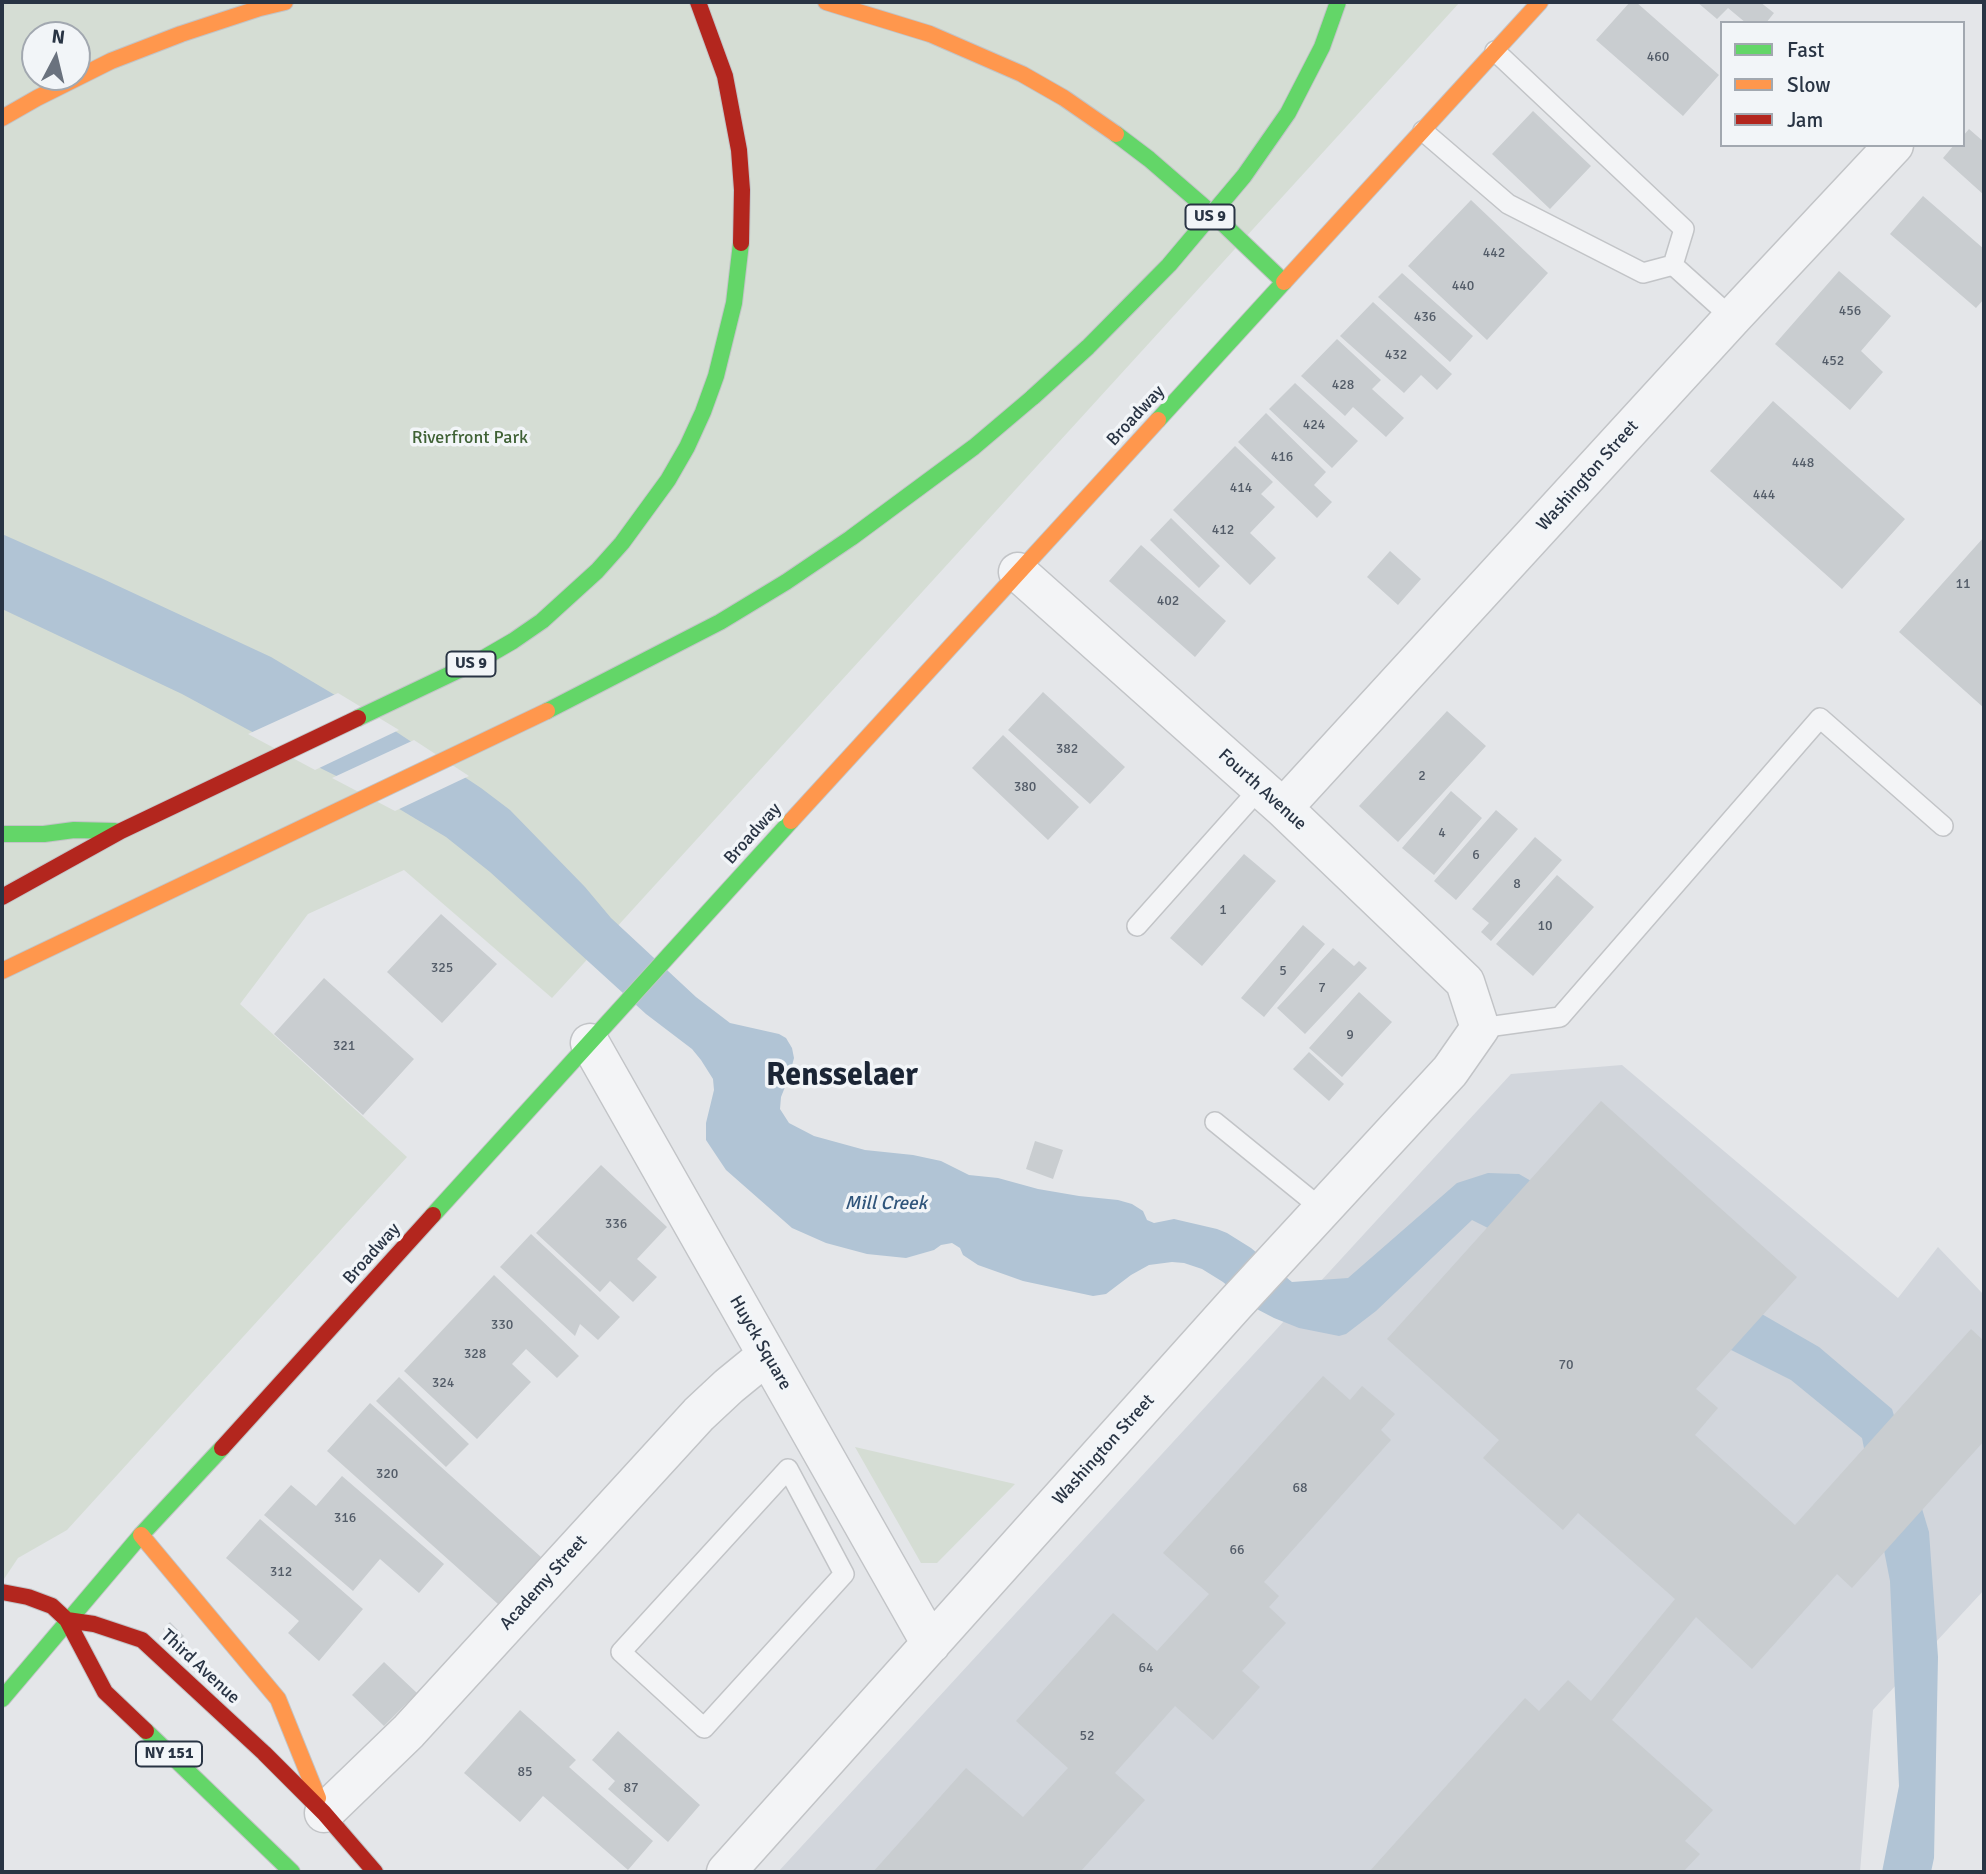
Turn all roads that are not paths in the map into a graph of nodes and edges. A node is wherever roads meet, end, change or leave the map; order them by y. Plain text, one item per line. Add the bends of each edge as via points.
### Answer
1 (285, 2) edge
2 (698, 2) edge
3 (826, 2) edge
4 (1338, 2) edge
5 (1540, 2) edge
6 (1495, 51) junction
7 (2, 118) edge
8 (1423, 131) junction
9 (1892, 147) edge
10 (1673, 265) junction
11 (1284, 282) junction
12 (1732, 318) junction
13 (1018, 572) junction
14 (1272, 798) junction
15 (1943, 826) dead end
16 (121, 831) junction
17 (2, 834) edge
18 (2, 897) edge
19 (1137, 926) dead end
20 (2, 971) edge
21 (1480, 1028) junction
22 (594, 1038) junction
23 (1215, 1122) dead end
24 (1322, 1209) junction
25 (767, 1355) junction
26 (847, 1495) junction
27 (819, 1527) junction
28 (141, 1535) junction
29 (2, 1592) edge
30 (67, 1620) junction
31 (931, 1644) junction
32 (2, 1699) edge
33 (324, 1813) junction
34 (289, 1871) edge
35 (375, 1872) edge
36 (726, 1872) edge

1 - 7 main road via 111,61
2 - 16 main road, US 9 via 725,75 733,112 742,229 734,303 716,376 668,480 597,571 513,641
3 - 11 main road via 930,34 1022,74 1064,98 1149,159
4 - 20 main road, US 9, bridge via 1322,47 1287,113 1194,237 1033,397 922,487 786,582 666,651
5 - 6 main road, Broadway
6 - 8 main road, Broadway
6 - 10 lane via 1684,229
8 - 10 lane via 1507,204 1643,273
8 - 11 main road, Broadway
9 - 12 street, Washington Street
10 - 12 lane
11 - 13 main road, Broadway
12 - 14 street, Washington Street
13 - 14 street, Fourth Avenue
13 - 22 main road, Broadway
14 - 19 lane
14 - 21 street, Fourth Avenue via 1465,982
15 - 21 lane via 1820,718 1560,1017
16 - 17 main road
16 - 18 main road, US 9
21 - 24 street, Washington Street via 1450,1071
22 - 25 street, Huyck Square
22 - 28 main road, Broadway
23 - 24 lane
24 - 31 street, Washington Street
25 - 26 street, Huyck Square
25 - 33 street, Academy Street via 699,1414 408,1732
26 - 27 lane
26 - 31 street, Huyck Square
27 - 27 lane via 788,1469 621,1652 704,1728 844,1574
28 - 30 main road, Broadway
28 - 33 main road via 278,1699
29 - 30 main road via 52,1606
30 - 32 main road, Broadway
30 - 33 main road, Third Avenue via 142,1640
30 - 34 main road, NY 151 via 105,1692
31 - 36 street, Washington Street
33 - 35 main road, Third Avenue

